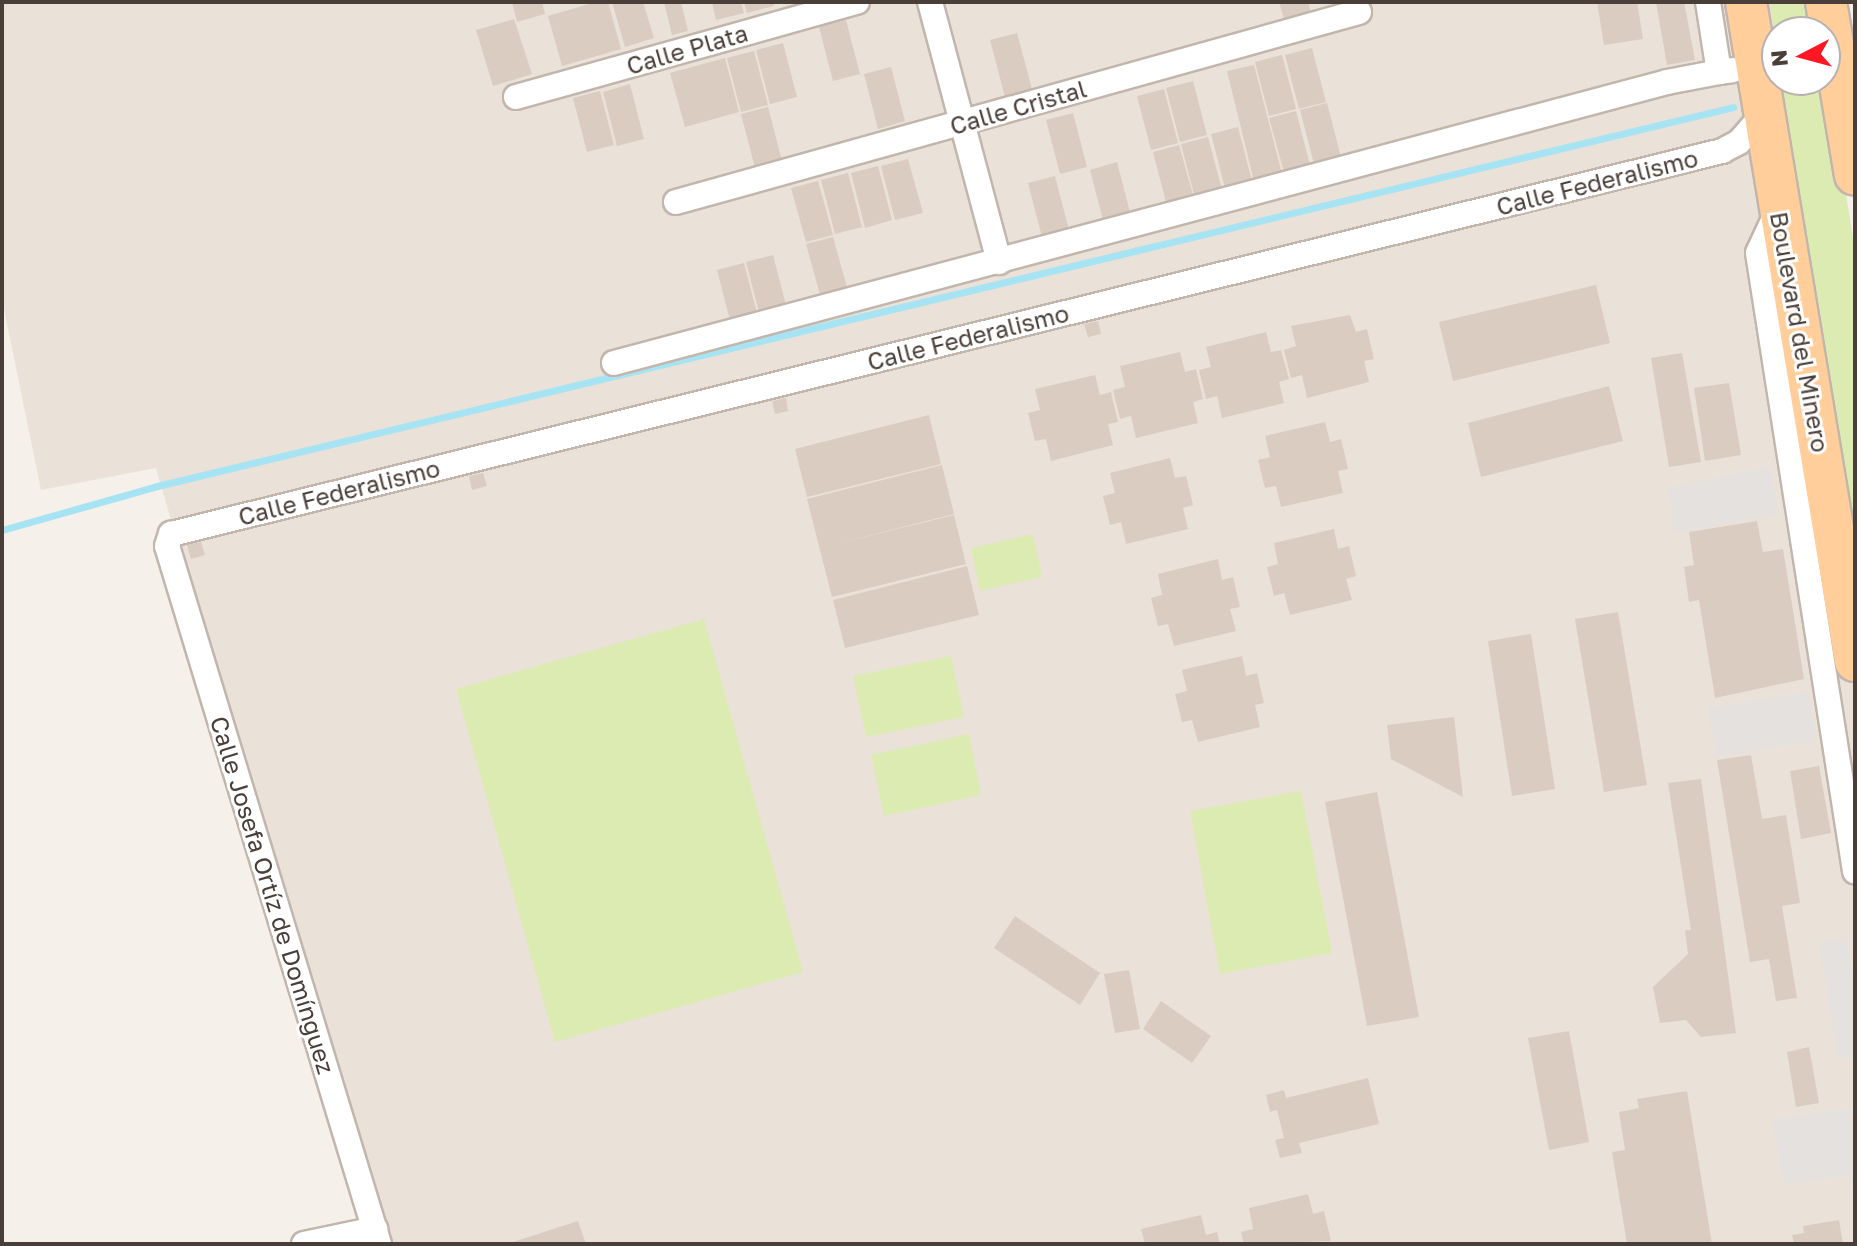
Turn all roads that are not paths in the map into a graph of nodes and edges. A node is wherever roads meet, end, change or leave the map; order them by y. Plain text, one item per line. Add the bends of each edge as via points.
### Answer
1 (857, 2) edge
2 (930, 2) edge
3 (1708, 2) edge
4 (1746, 2) edge
5 (1826, 2) edge
6 (1359, 12) dead end
7 (1738, 70) junction
8 (516, 97) dead end
9 (1763, 114) junction
10 (962, 122) junction
11 (1855, 175) edge
12 (676, 202) dead end
13 (1779, 208) junction
14 (999, 262) junction
15 (614, 363) dead end
16 (167, 546) joint
17 (1855, 661) edge
18 (1855, 871) edge
19 (377, 1236) edge
20 (304, 1244) edge

1 - 8 street, Calle Plata
2 - 10 street
3 - 7 street
4 - 7 main road, Boulevard del Minero
5 - 11 main road
6 - 10 street, Calle Cristal
7 - 9 main road, Boulevard del Minero
7 - 14 street via 1651,86
9 - 13 main road, Boulevard del Minero
9 - 16 street, Calle Federalismo via 1739,142 1722,151 171,534
10 - 12 street, Calle Cristal
10 - 14 street
13 - 17 main road, Boulevard del Minero
13 - 18 street via 1758,253
14 - 15 street
16 - 19 street, Calle Josefa Ortíz de Domínguez
19 - 20 street

